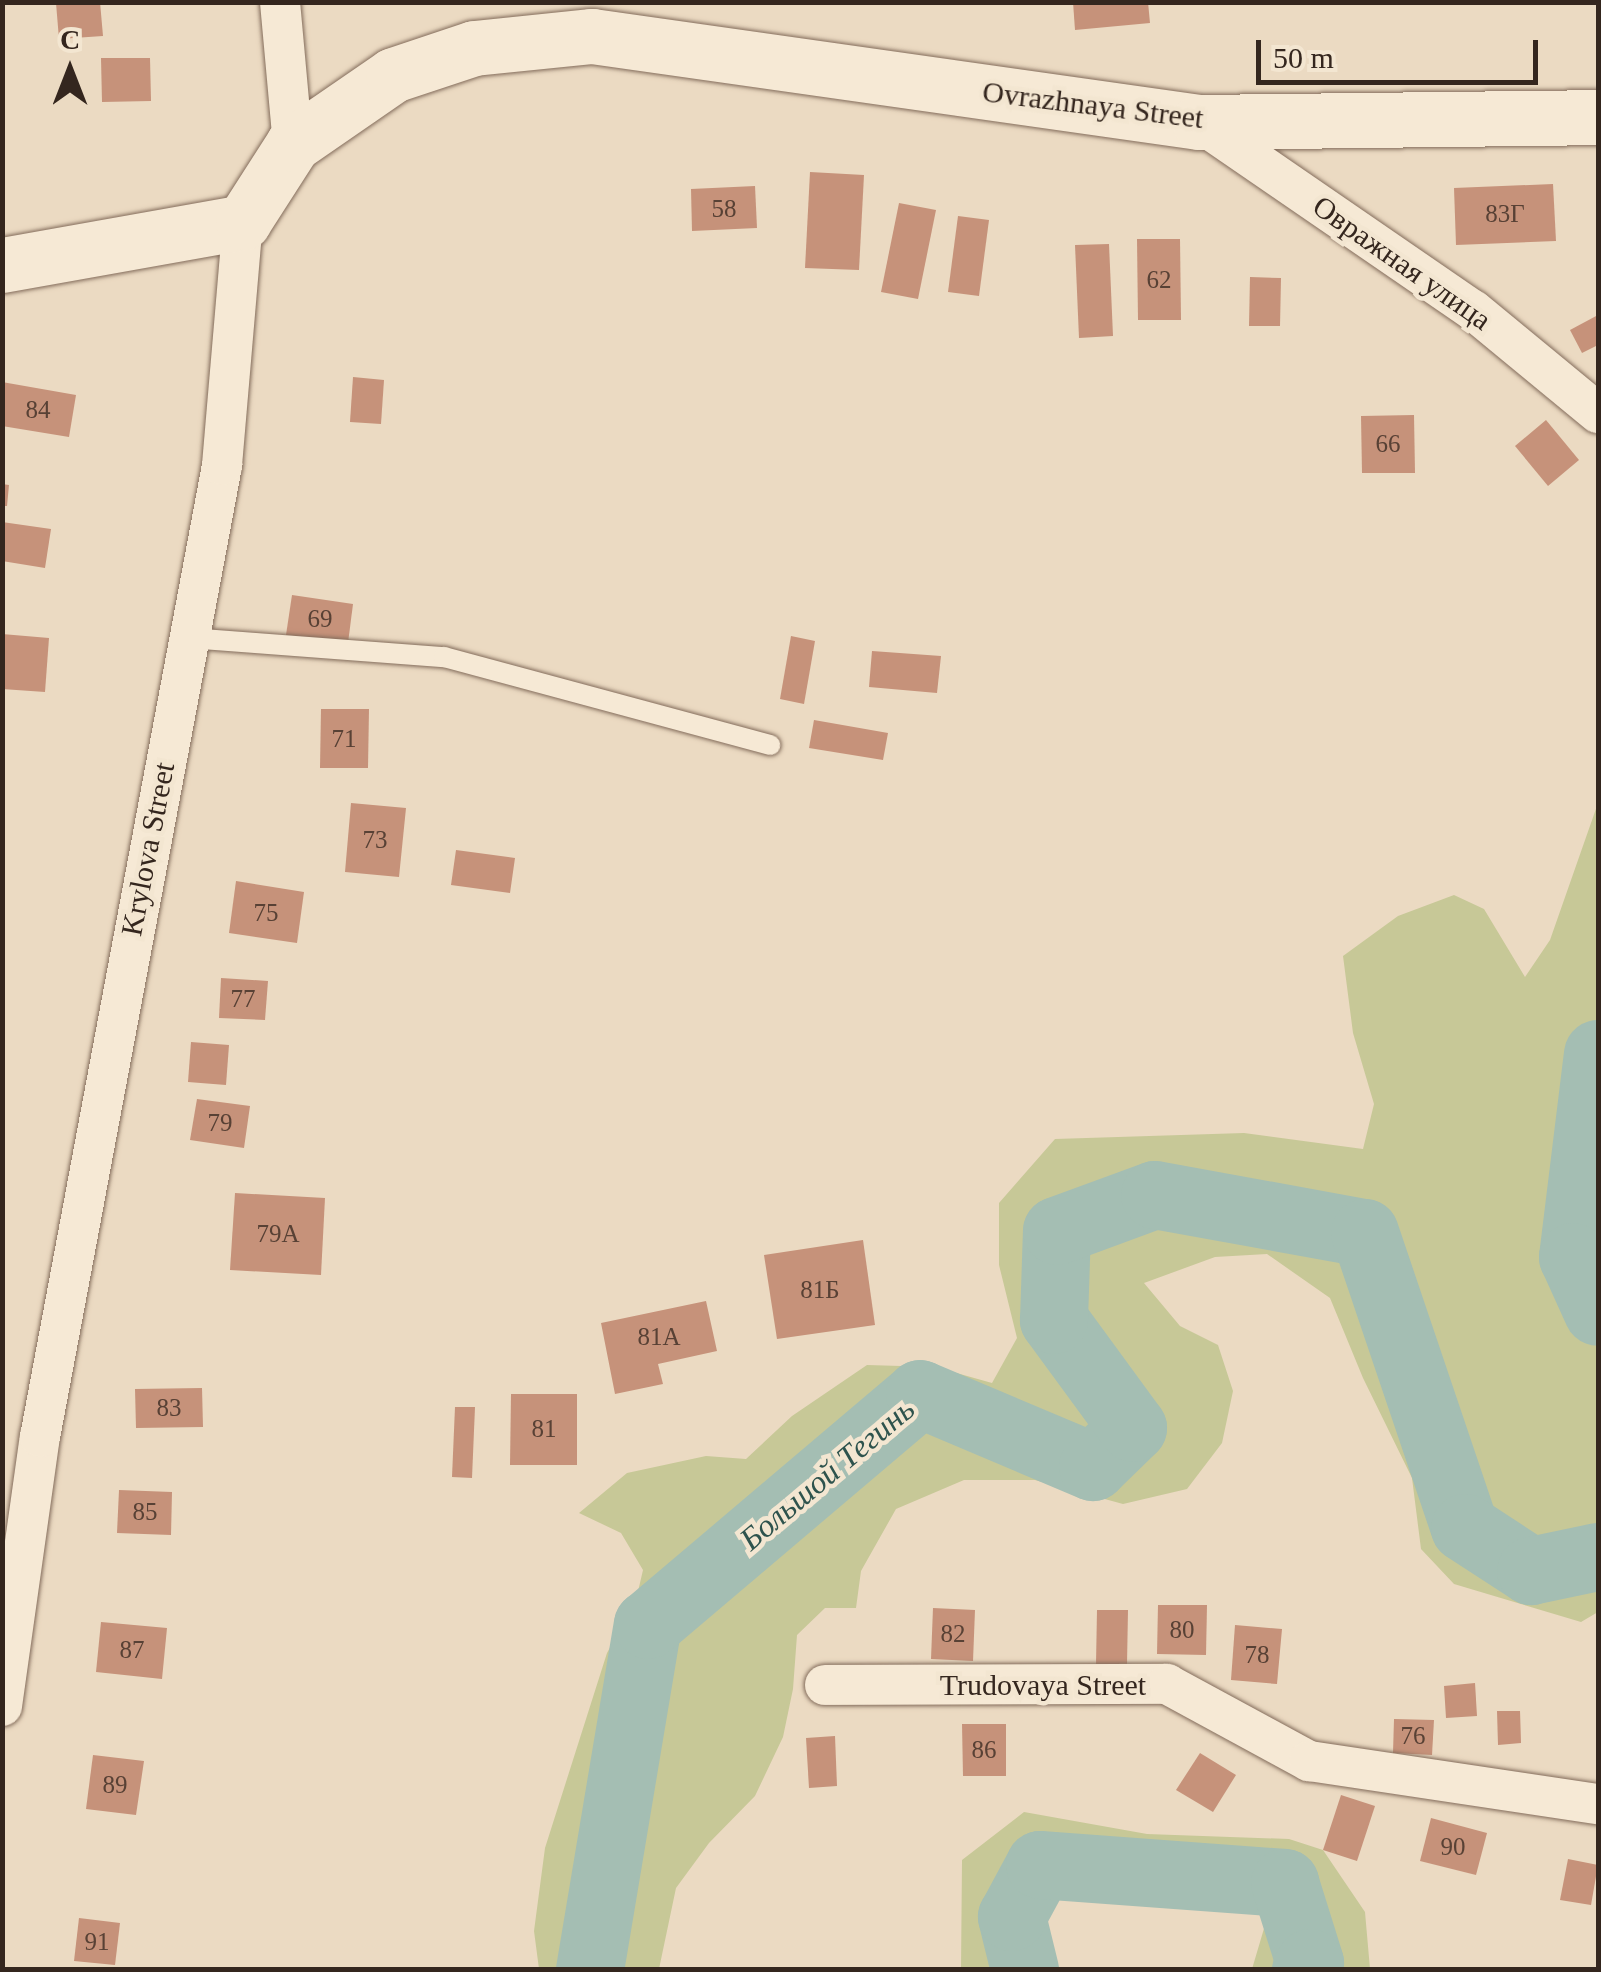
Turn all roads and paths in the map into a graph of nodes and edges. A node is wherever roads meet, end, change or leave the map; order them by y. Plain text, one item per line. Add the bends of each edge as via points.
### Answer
1 (280, 2) edge
2 (595, 19) edge
3 (1598, 117) edge
4 (1200, 122) junction
5 (292, 144) junction
6 (243, 222) junction
7 (2, 264) edge
8 (1598, 413) edge
9 (188, 638) junction
10 (770, 745) dead end
11 (825, 1685) dead end
12 (2, 1706) edge
13 (1598, 1804) edge

1 - 5 street
2 - 4 street, Ovrazhnaya Street
2 - 5 street, Ovrazhnaya Street via 393,75
3 - 4 street, Ovrazhnaya Street
4 - 8 street, Овражная улица via 1473,310
5 - 6 street, Krylova Street
6 - 7 street
6 - 9 street, Krylova Street via 222,465
9 - 10 lane via 444,657
9 - 12 street, Krylova Street via 40,1437
11 - 13 street, Trudovaya Street via 1168,1684 1309,1761

